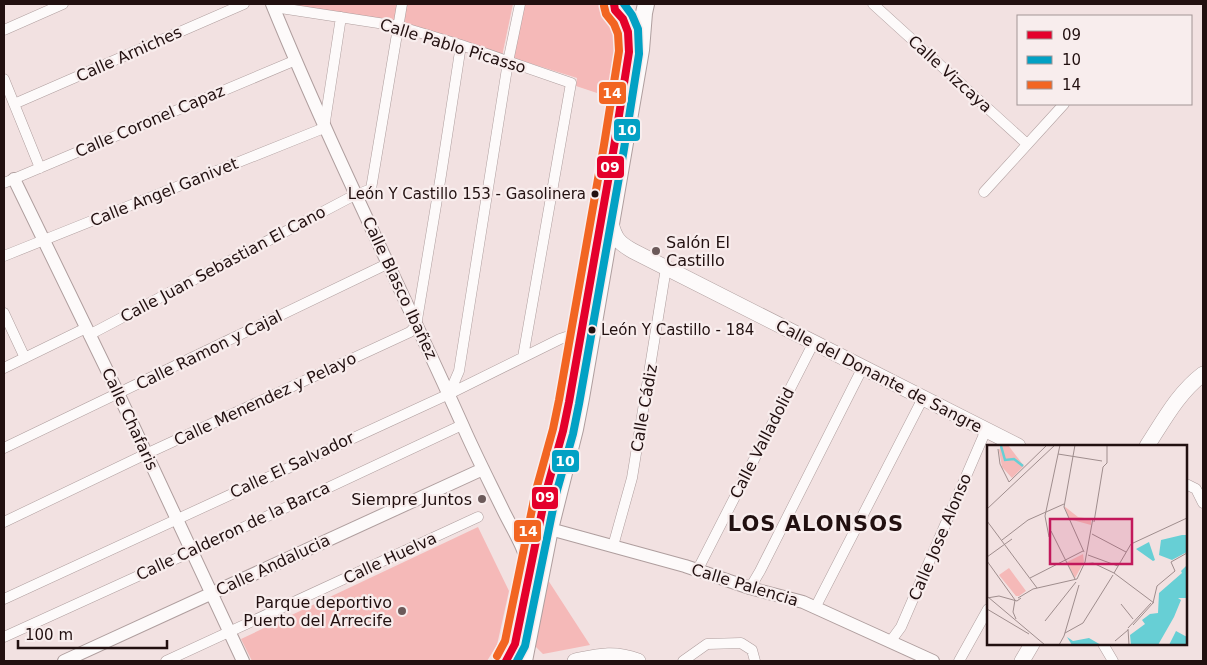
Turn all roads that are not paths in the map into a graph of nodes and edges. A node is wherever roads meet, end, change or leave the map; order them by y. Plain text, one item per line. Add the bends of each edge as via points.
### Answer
1 (63, 4) edge
2 (244, 4) edge
3 (402, 4) edge
4 (520, 4) edge
5 (614, 4) edge
6 (873, 4) edge
7 (273, 5) edge
8 (645, 8) edge
9 (342, 17) junction
10 (622, 19) junction
11 (398, 26) junction
12 (4, 30) edge
13 (461, 45) junction
14 (296, 60) junction
15 (508, 62) junction
16 (4, 79) edge
17 (14, 104) junction
18 (1063, 105) edge
19 (324, 128) junction
20 (1026, 144) junction
21 (40, 168) junction
22 (9, 181) edge
23 (984, 192) dead end
24 (358, 196) junction
25 (611, 223) junction
26 (43, 240) junction
27 (633, 251) junction
28 (4, 256) edge
29 (605, 259) junction
30 (387, 264) junction
31 (666, 268) junction
32 (4, 313) edge
33 (416, 326) junction
34 (88, 332) junction
35 (581, 332) junction
36 (814, 342) junction
37 (523, 357) junction
38 (25, 358) junction
39 (4, 368) edge
40 (863, 368) junction
41 (1203, 374) edge
42 (118, 393) junction
43 (449, 394) junction
44 (923, 398) junction
45 (462, 425) junction
46 (986, 430) junction
47 (1016, 445) edge
48 (1148, 445) edge
49 (4, 448) edge
50 (146, 454) junction
51 (482, 469) junction
52 (1187, 484) edge
53 (1203, 503) edge
54 (478, 517) dead end
55 (177, 518) junction
56 (4, 522) edge
57 (550, 529) junction
58 (613, 546) junction
59 (193, 551) junction
60 (697, 570) junction
61 (529, 571) junction
62 (750, 588) junction
63 (212, 593) junction
64 (4, 599) edge
65 (815, 608) junction
66 (987, 611) edge
67 (230, 632) junction
68 (4, 637) edge
69 (890, 642) junction
70 (1031, 645) edge
71 (1104, 645) edge
72 (529, 657) edge
73 (64, 661) edge
74 (166, 661) edge
75 (244, 661) edge
76 (506, 661) edge
77 (575, 661) edge
78 (638, 661) edge
79 (683, 661) edge
80 (755, 661) edge
81 (933, 661) edge
82 (960, 661) edge
83 (1022, 661) edge
84 (1113, 661) edge

1 - 12 street
2 - 17 street, Calle Arniches
3 - 11 street
4 - 15 street
5 - 10 main road
6 - 20 street, Calle Vizcaya
7 - 9 street, Calle Pablo Picasso
7 - 14 street, Calle Blasco Ibañez
8 - 10 main road via 632,19
8 - 25 main road via 641,50
9 - 11 street, Calle Pablo Picasso
9 - 19 street
10 - 35 main road via 628,32 629,52
11 - 13 street, Calle Pablo Picasso
11 - 24 street via 371,189
13 - 15 street, Calle Pablo Picasso
13 - 33 street
14 - 19 street, Calle Blasco Ibañez
14 - 21 street, Calle Coronel Capaz
15 - 37 street, Calle Pablo Picasso via 572,83
15 - 43 street via 459,371
16 - 17 street
17 - 21 street
18 - 20 street
19 - 24 street, Calle Blasco Ibañez
19 - 26 street, Calle Angel Ganivet
20 - 23 street
21 - 22 street, Calle Coronel Capaz
22 - 26 street, Calle Chafaris
24 - 30 street, Calle Blasco Ibañez
24 - 34 street, Calle Juan Sebastian El Cano
25 - 27 main road, Calle del Donante de Sangre via 621,244
25 - 29 main road
26 - 28 street, Calle Angel Ganivet
26 - 34 street, Calle Chafaris
27 - 29 main road via 611,251
27 - 31 main road, Calle del Donante de Sangre
29 - 57 main road via 575,429
30 - 33 street, Calle Blasco Ibañez
30 - 42 street, Calle Ramon y Cajal
31 - 36 main road, Calle del Donante de Sangre
31 - 58 street, Calle Cádiz via 632,478
32 - 38 street
33 - 43 street, Calle Blasco Ibañez
33 - 50 street, Calle Menendez y Pelayo via 410,332
34 - 38 street, Calle Juan Sebastian El Cano
34 - 42 street, Calle Chafaris
35 - 37 street, Calle El Salvador
35 - 61 main road via 563,431
36 - 40 main road, Calle del Donante de Sangre
36 - 60 street, Calle Valladolid
37 - 43 street, Calle El Salvador
38 - 39 street, Calle Juan Sebastian El Cano
40 - 44 main road, Calle del Donante de Sangre
40 - 62 street
41 - 48 main road via 1177,400
42 - 49 street, Calle Ramon y Cajal
42 - 50 street, Calle Chafaris
43 - 45 street, Calle Blasco Ibañez
43 - 55 street, Calle El Salvador
44 - 46 main road, Calle del Donante de Sangre
44 - 65 street
45 - 51 street, Calle Blasco Ibañez
45 - 59 street, Calle Calderon de la Barca
46 - 47 main road, Calle del Donante de Sangre
46 - 69 street, Calle Jose Alonso via 901,627
50 - 55 street, Calle Chafaris
50 - 56 street, Calle Menendez y Pelayo
51 - 61 street, Calle Blasco Ibañez via 524,552
51 - 63 street, Calle Andalucia
52 - 53 street via 1196,489
54 - 67 street, Calle Huelva
55 - 59 street, Calle Chafaris
55 - 64 street, Calle El Salvador
57 - 58 street, Calle Palencia
57 - 72 main road
58 - 60 street, Calle Palencia
59 - 63 street, Calle Chafaris
59 - 68 street, Calle Calderon de la Barca
60 - 62 street, Calle Palencia
61 - 76 main road via 514,644
62 - 65 street, Calle Palencia
63 - 67 street, Calle Chafaris
63 - 73 street, Calle Andalucia
65 - 69 street, Calle Palencia
66 - 82 street
67 - 74 street, Calle Huelva
67 - 75 street, Calle Chafaris
69 - 81 street, Calle Palencia
70 - 83 main road
71 - 84 street
77 - 78 main road via 606,655
79 - 80 street via 707,644 741,643 752,650

